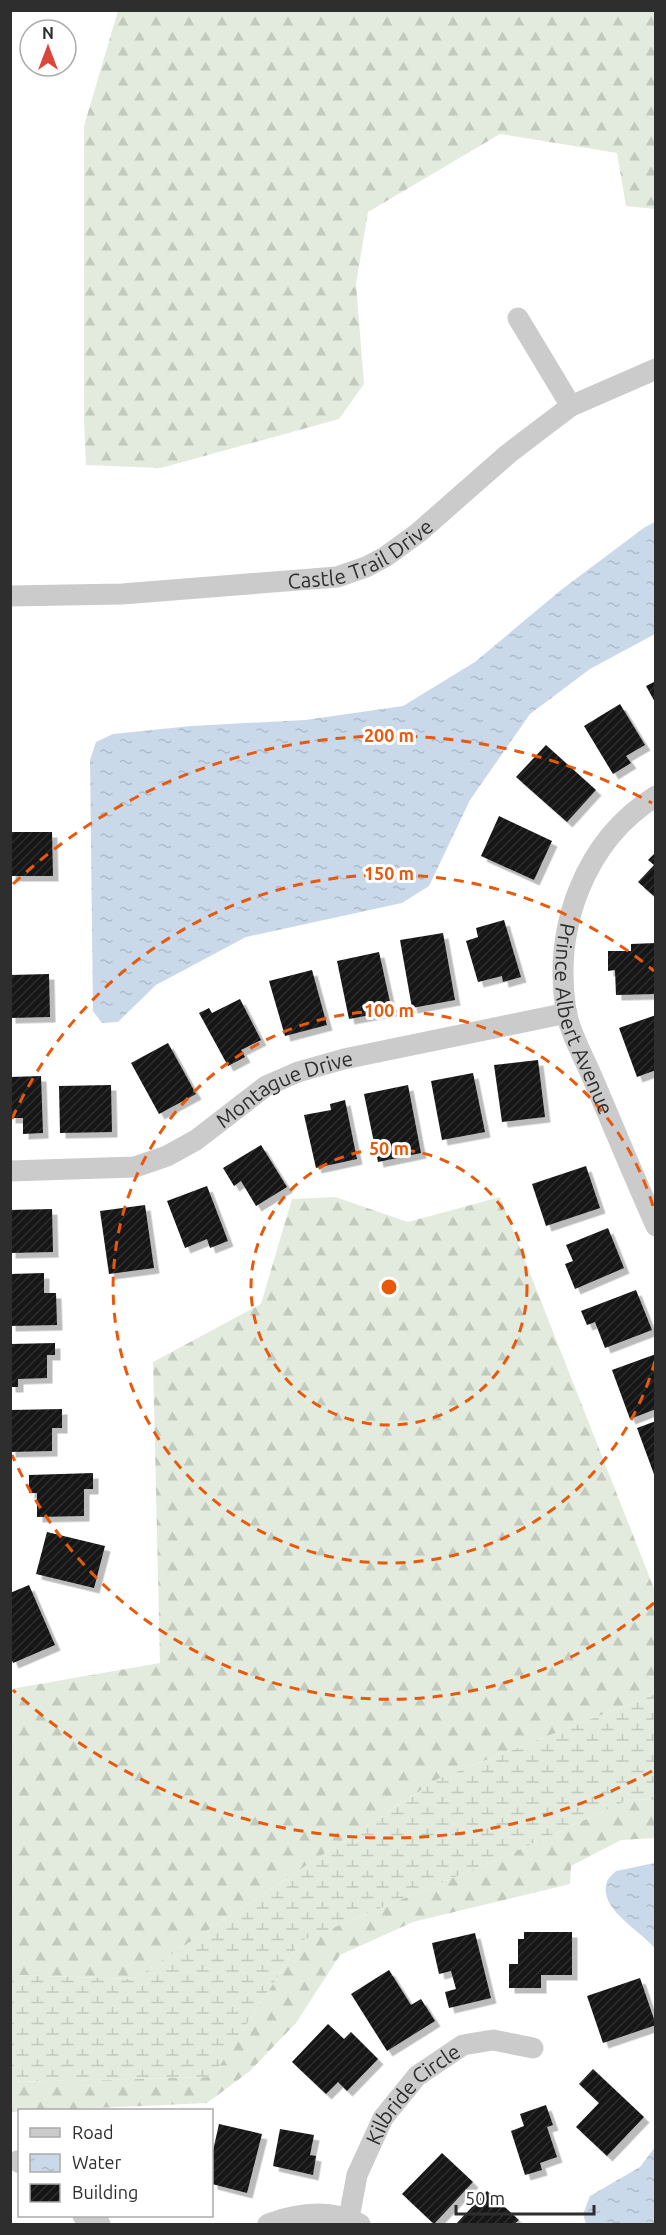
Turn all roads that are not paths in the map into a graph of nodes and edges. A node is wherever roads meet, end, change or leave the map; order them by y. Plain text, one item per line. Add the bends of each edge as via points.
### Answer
1 (518, 318) dead end
2 (656, 369) edge
3 (571, 406) junction
4 (10, 596) edge
5 (656, 795) edge
6 (567, 1013) junction
7 (10, 1171) edge
8 (656, 1226) edge
9 (533, 2048) dead end
10 (85, 2217) edge
11 (355, 2221) edge
12 (100, 2224) edge
13 (268, 2224) edge

1 - 3 street
2 - 3 street, Castle Trail Drive
3 - 4 street, Castle Trail Drive via 508,454 418,533 385,557 338,577 122,594
5 - 6 street, Prince Albert Avenue via 609,835 577,894 569,914 564,954
6 - 7 street, Montague Drive via 298,1072 266,1086 196,1140 135,1167
6 - 8 street, Prince Albert Avenue
9 - 11 street, Kilbride Circle via 493,2040 463,2045 417,2076 383,2118 357,2175
10 - 12 street
11 - 13 street via 319,2214 292,2216

